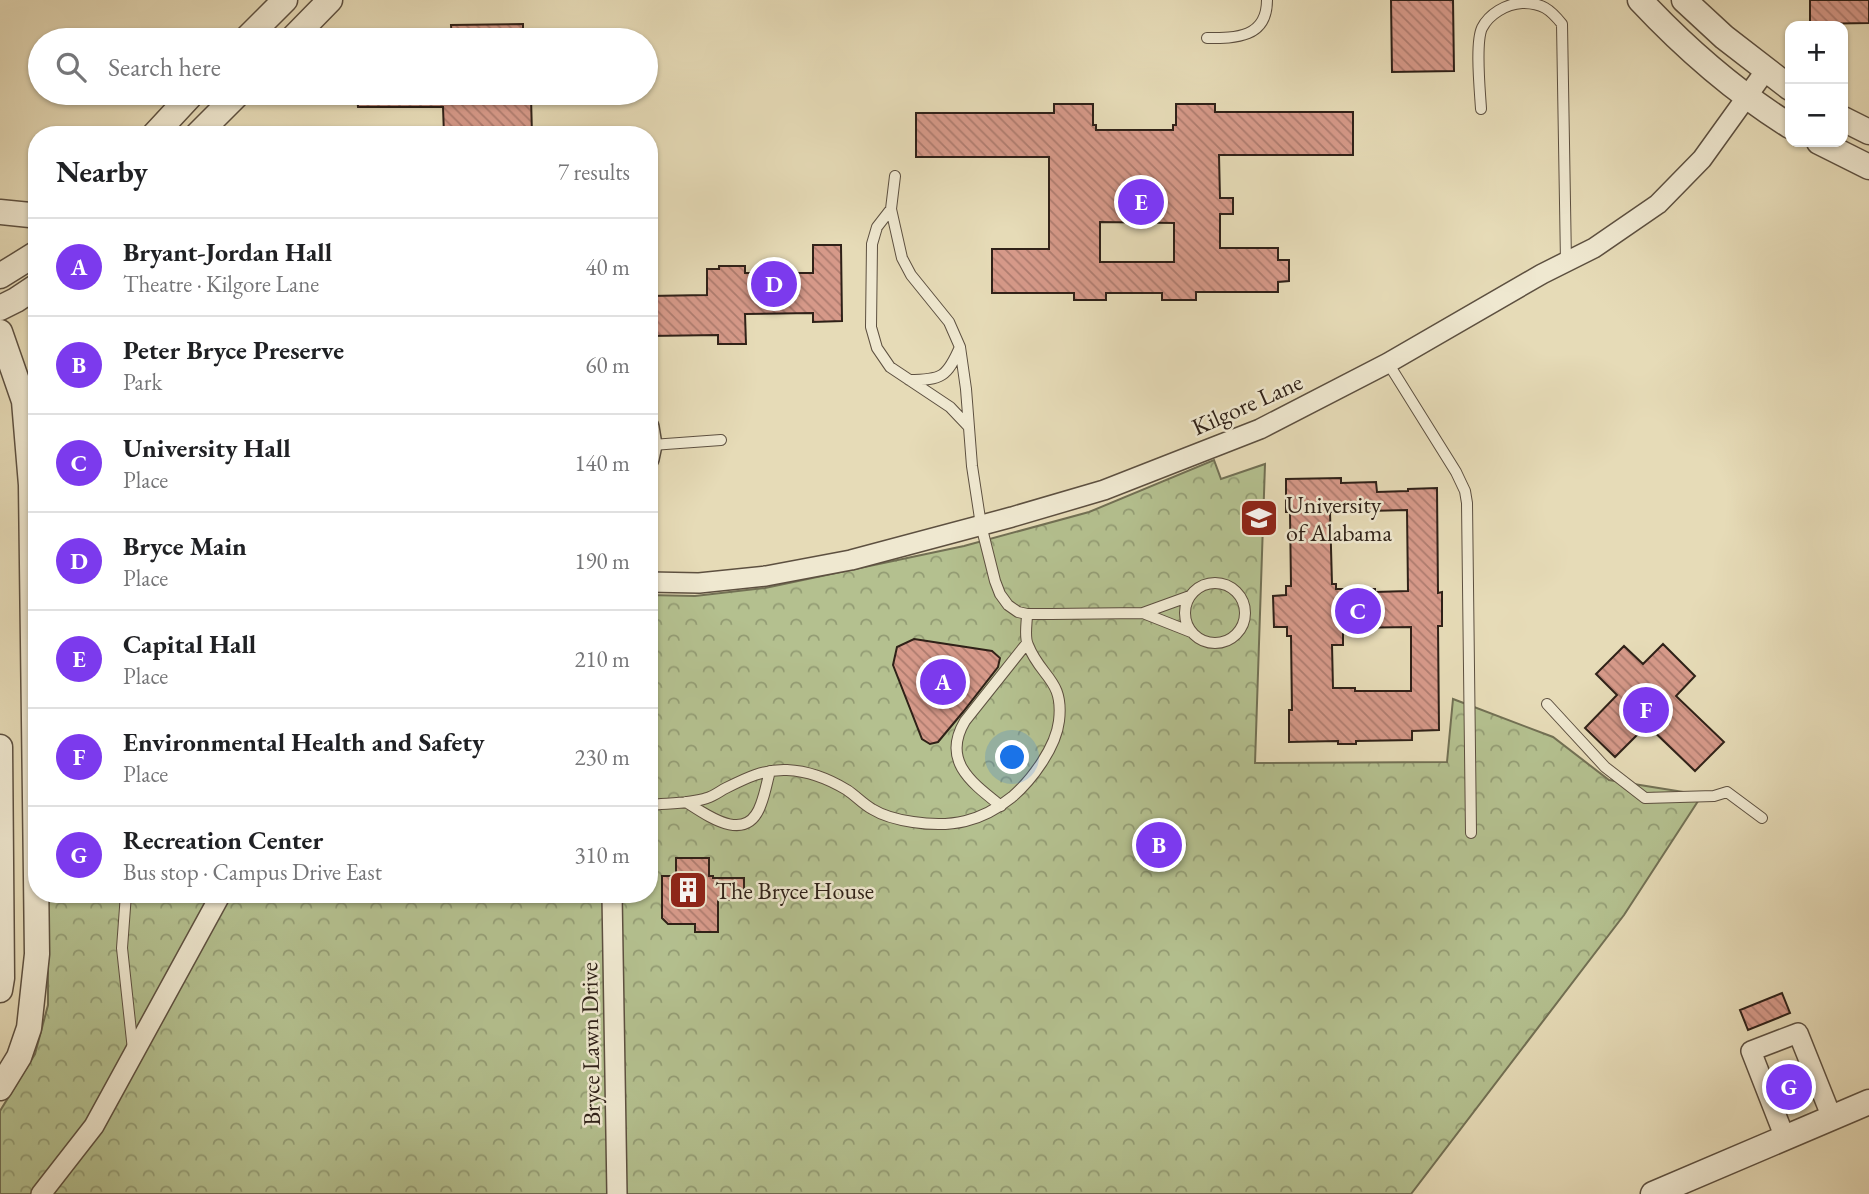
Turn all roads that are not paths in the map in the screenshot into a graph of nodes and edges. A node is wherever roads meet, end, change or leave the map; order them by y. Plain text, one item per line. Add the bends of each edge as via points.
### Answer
1 (285, 0) edge
2 (330, 0) edge
3 (1267, 0) edge
4 (1640, 0) edge
5 (1684, 0) edge
6 (257, 28) edge
7 (303, 28) edge
8 (1207, 38) dead end
9 (1766, 70) junction
10 (1785, 84) edge
11 (1748, 97) junction
12 (182, 105) edge
13 (227, 105) edge
14 (1480, 109) dead end
15 (1848, 121) edge
16 (1785, 123) edge
17 (162, 126) edge
18 (206, 126) edge
19 (1869, 132) edge
20 (1829, 147) edge
21 (1869, 167) edge
22 (895, 176) dead end
23 (891, 209) junction
24 (0, 212) edge
25 (28, 215) edge
26 (28, 259) edge
27 (1566, 262) junction
28 (0, 276) edge
29 (28, 292) edge
30 (0, 308) edge
31 (0, 332) edge
32 (960, 347) junction
33 (1388, 363) junction
34 (908, 380) junction
35 (970, 428) junction
36 (721, 440) dead end
37 (28, 443) edge
38 (658, 444) edge
39 (981, 525) junction
40 (658, 582) edge
41 (1190, 596) junction
42 (1143, 613) junction
43 (1027, 614) junction
44 (1191, 632) junction
45 (1027, 643) junction
46 (1547, 704) dead end
47 (0, 747) edge
48 (770, 771) junction
49 (685, 801) junction
50 (658, 803) edge
51 (1001, 806) junction
52 (1762, 818) dead end
53 (1471, 833) dead end
54 (36, 903) edge
55 (125, 903) edge
56 (216, 903) edge
57 (612, 903) edge
58 (0, 990) edge
59 (134, 1054) junction
60 (0, 1088) edge
61 (1869, 1102) edge
62 (1832, 1118) junction
63 (1785, 1138) junction
64 (41, 1194) edge
65 (617, 1194) edge
66 (1653, 1194) edge

1 - 6 street
2 - 7 street
3 - 8 lane via 1262,21 1251,33
4 - 11 street via 1673,35
5 - 9 street
9 - 10 street
9 - 11 street, Kilgore Lane
11 - 16 street
11 - 27 street, Kilgore Lane via 1702,159 1658,204
12 - 17 street
13 - 18 street
14 - 27 lane via 1482,29 1496,12 1512,4 1534,3 1551,10 1562,24
15 - 19 street
20 - 21 street
22 - 23 lane
23 - 32 lane via 902,258 949,322
23 - 34 lane via 877,227 872,244 871,327 877,348 890,367
24 - 25 street
26 - 28 street
27 - 33 street, Kilgore Lane
29 - 30 street
31 - 37 street via 24,401
32 - 34 lane via 941,376
32 - 35 lane
33 - 39 street, Kilgore Lane via 1260,429 1104,490
33 - 53 lane via 1465,491
34 - 35 lane via 950,407
35 - 39 lane
36 - 38 lane
39 - 40 street, Kilgore Lane via 826,566 699,583
39 - 43 lane via 1000,594 1012,608
41 - 42 lane
41 - 44 lane via 1185,614
41 - 44 lane via 1205,584 1223,584 1239,595 1245,612 1240,630 1226,642 1207,642
42 - 43 lane
42 - 44 lane
43 - 45 lane
45 - 51 lane via 1058,693 1059,725 1032,777
45 - 51 lane via 965,720 957,743 967,777
46 - 52 lane via 1605,767 1645,798 1727,792
47 - 58 street
48 - 49 lane via 708,798
48 - 49 lane via 761,806 754,818 742,825 716,821
48 - 51 lane via 815,774 874,810 895,819 934,825 975,819
49 - 50 lane
54 - 60 street via 37,954 29,1028 19,1057
55 - 59 lane via 122,948
56 - 59 street
57 - 65 street, Bryce Lawn Drive
59 - 64 street via 94,1126
61 - 62 street
62 - 63 street
62 - 63 street via 1798,1033 1751,1051
63 - 66 street

